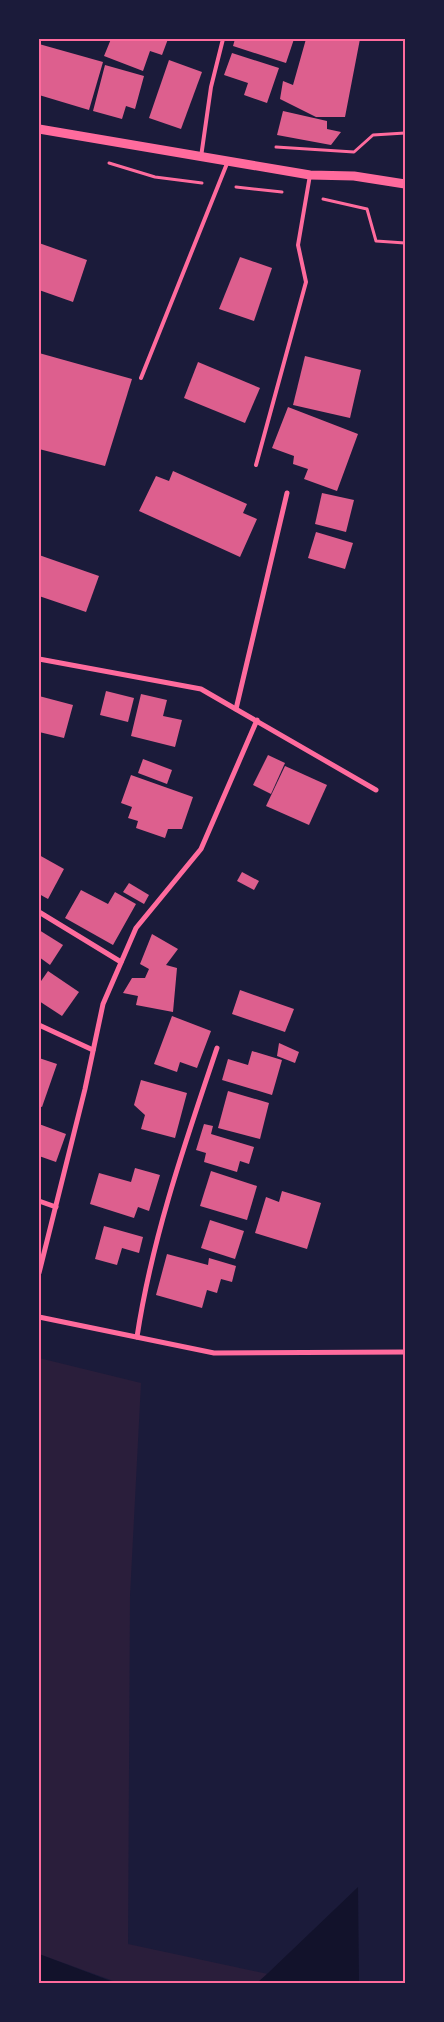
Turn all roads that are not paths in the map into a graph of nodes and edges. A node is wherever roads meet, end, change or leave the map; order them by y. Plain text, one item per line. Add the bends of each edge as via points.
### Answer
1 (223, 39) edge
2 (39, 129) edge
3 (201, 157) junction
4 (228, 161) junction
5 (310, 175) junction
6 (405, 184) edge
7 (141, 378) dead end
8 (256, 465) dead end
9 (287, 492) dead end
10 (39, 660) edge
11 (236, 709) junction
12 (257, 720) junction
13 (376, 790) dead end
14 (39, 912) edge
15 (121, 962) junction
16 (39, 1025) edge
17 (216, 1048) dead end
18 (93, 1050) junction
19 (39, 1201) edge
20 (56, 1207) junction
21 (39, 1272) edge
22 (39, 1318) edge
23 (136, 1337) junction
24 (405, 1352) edge

1 - 3 lane via 211,87
2 - 3 street
3 - 4 street
4 - 5 street
4 - 7 lane
5 - 6 street via 354,176
5 - 8 lane via 298,245 306,282
9 - 11 street
10 - 11 street via 201,689
11 - 12 street
12 - 13 street
12 - 15 street via 201,849 136,928
14 - 15 street
15 - 18 street via 103,1004
16 - 18 street
17 - 23 street via 173,1180 145,1282
18 - 20 street
19 - 20 street
20 - 21 street
22 - 23 street
23 - 24 street via 214,1353

